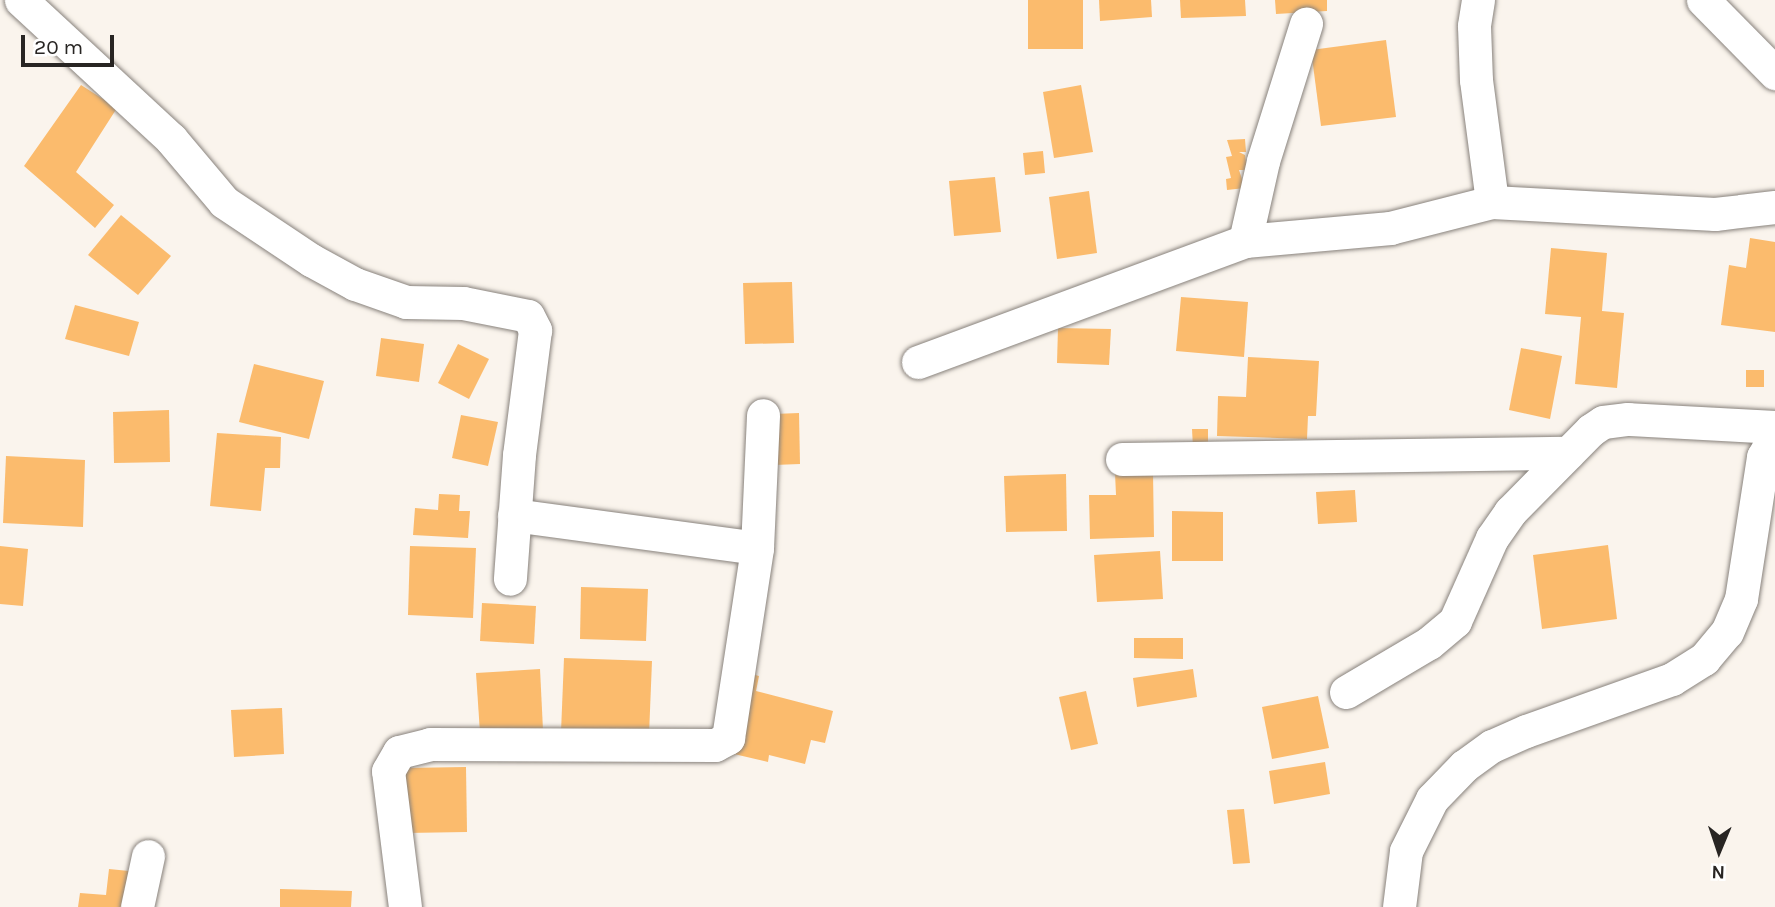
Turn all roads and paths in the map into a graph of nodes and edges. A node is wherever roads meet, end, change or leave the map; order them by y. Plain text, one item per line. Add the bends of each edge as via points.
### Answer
1 (22, 0) edge
2 (1478, 0) edge
3 (1703, 0) edge
4 (1306, 24) dead end
5 (1775, 73) edge
6 (1492, 202) junction
7 (1775, 207) edge
8 (1245, 241) junction
9 (918, 362) dead end
10 (763, 415) dead end
11 (1775, 427) edge
12 (1775, 435) edge
13 (1568, 453) junction
14 (1122, 459) dead end
15 (514, 515) junction
16 (757, 548) junction
17 (510, 579) dead end
18 (1346, 692) dead end
19 (148, 856) dead end
20 (137, 907) edge
21 (405, 907) edge
22 (1399, 907) edge

1 - 15 street via 171,139 224,202 311,260 355,284 406,302 463,303 528,316 535,330
2 - 6 street via 1476,80
3 - 5 street
4 - 8 street via 1263,161
6 - 7 street via 1715,214
6 - 8 street via 1390,228
8 - 9 street
10 - 16 street
11 - 13 street via 1615,420 1591,430
12 - 22 street via 1763,457 1741,599 1727,632 1704,659 1672,679 1526,731 1492,746 1464,766 1432,799 1406,851
13 - 14 street
13 - 18 street via 1532,486 1492,538 1455,621 1429,643
15 - 16 street
15 - 17 street
16 - 21 street via 728,738 715,745 430,744 399,752 388,771
19 - 20 street

